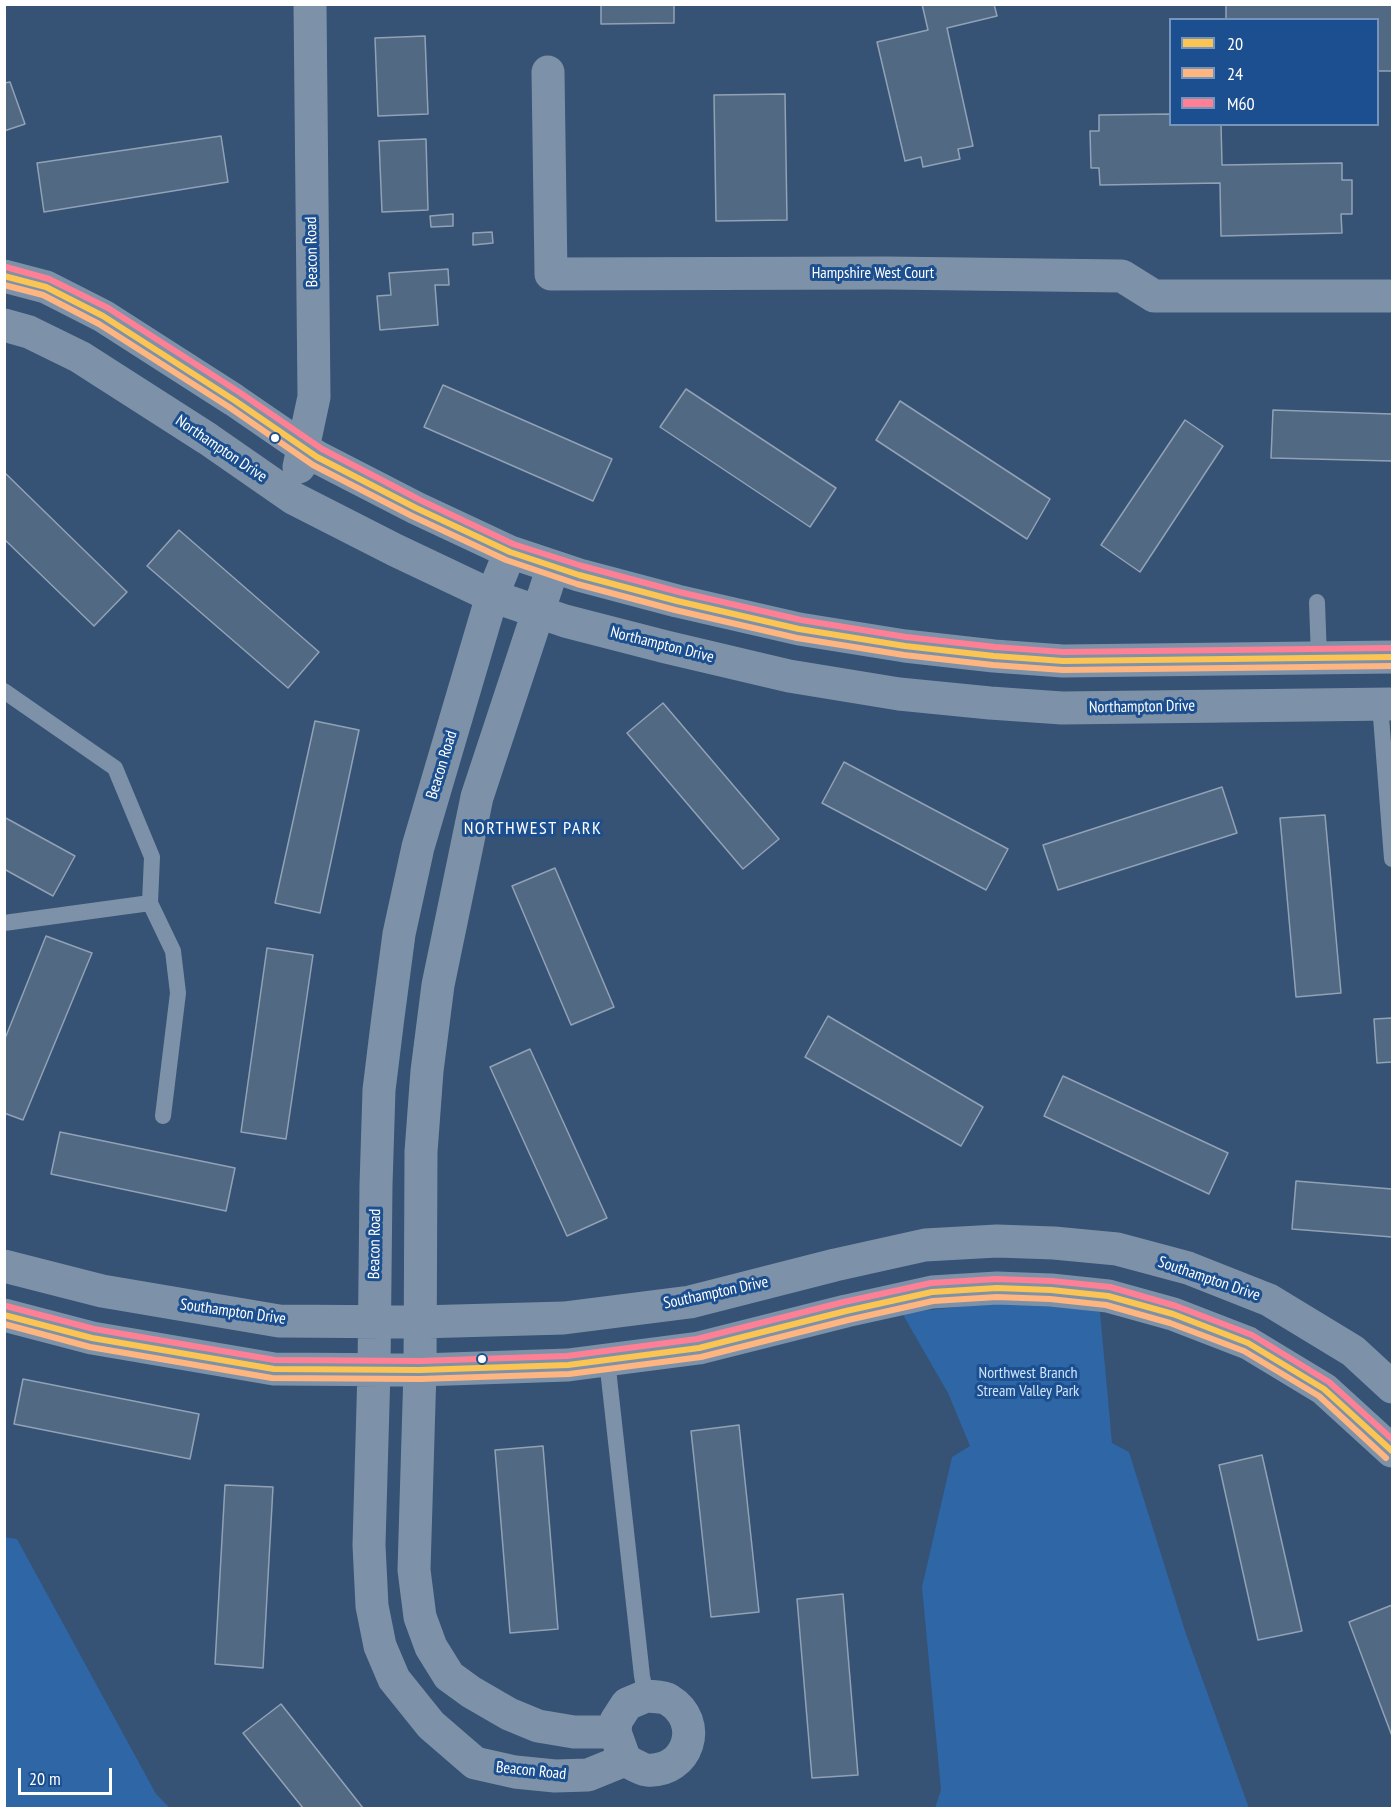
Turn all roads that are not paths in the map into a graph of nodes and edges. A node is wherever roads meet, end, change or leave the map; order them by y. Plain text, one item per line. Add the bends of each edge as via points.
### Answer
1 (310, 4) edge
2 (548, 72) dead end
3 (4, 276) edge
4 (1392, 296) edge
5 (4, 325) edge
6 (303, 447) junction
7 (293, 498) junction
8 (510, 552) junction
9 (553, 567) junction
10 (492, 596) junction
11 (1317, 602) dead end
12 (539, 612) junction
13 (1392, 657) edge
14 (1319, 658) junction
15 (4, 691) edge
16 (1386, 704) edge
17 (1390, 800) edge
18 (1392, 859) edge
19 (150, 903) junction
20 (4, 923) edge
21 (163, 1116) dead end
22 (4, 1266) edge
23 (4, 1315) edge
24 (419, 1322) junction
25 (374, 1323) junction
26 (607, 1360) junction
27 (374, 1370) junction
28 (420, 1370) junction
29 (1392, 1387) edge
30 (1392, 1451) edge
31 (646, 1696) junction
32 (620, 1746) junction

1 - 6 street, Beacon Road via 314,398
2 - 4 street, Hampshire West Court via 550,274 1122,276 1154,296
3 - 6 street via 46,287 104,316
5 - 7 street, Northampton Drive via 29,332 80,357
6 - 7 street, Beacon Road
6 - 8 street via 406,503
7 - 10 street, Northampton Drive
8 - 9 street
8 - 10 street, Beacon Road
9 - 12 street
9 - 14 street via 799,629 905,646 1063,661
10 - 12 street, Northampton Drive
10 - 25 street, Beacon Road via 417,847 399,934 379,1090
11 - 14 lane
12 - 16 street, Northampton Drive via 767,671 899,694 990,704 1062,708
12 - 24 street via 477,797 438,985 421,1152
13 - 14 street
15 - 19 lane via 115,768 152,857
16 - 17 lane
17 - 18 lane
19 - 20 lane
19 - 21 lane via 173,951 178,993
22 - 25 street, Southampton Drive via 102,1291 279,1321
23 - 27 street via 92,1338 274,1369
24 - 25 street, Southampton Drive
24 - 28 street
24 - 29 street, Southampton Drive via 564,1318 690,1302 925,1245 1054,1243 1117,1249 1188,1268 1269,1300 1353,1351
25 - 27 street, Beacon Road
26 - 28 street
26 - 30 street via 699,1348 932,1292 997,1288 1108,1296 1173,1314 1248,1343 1324,1389
26 - 31 lane
27 - 28 street
27 - 32 street, Beacon Road via 369,1545 372,1606 380,1646 394,1679 431,1725 475,1763 555,1776 588,1774
28 - 32 street via 414,1570 420,1617 431,1647 450,1676 509,1714 538,1726
31 - 32 street via 627,1704 616,1721
31 - 32 street via 667,1698 684,1712 690,1733 684,1754 667,1768 645,1770

